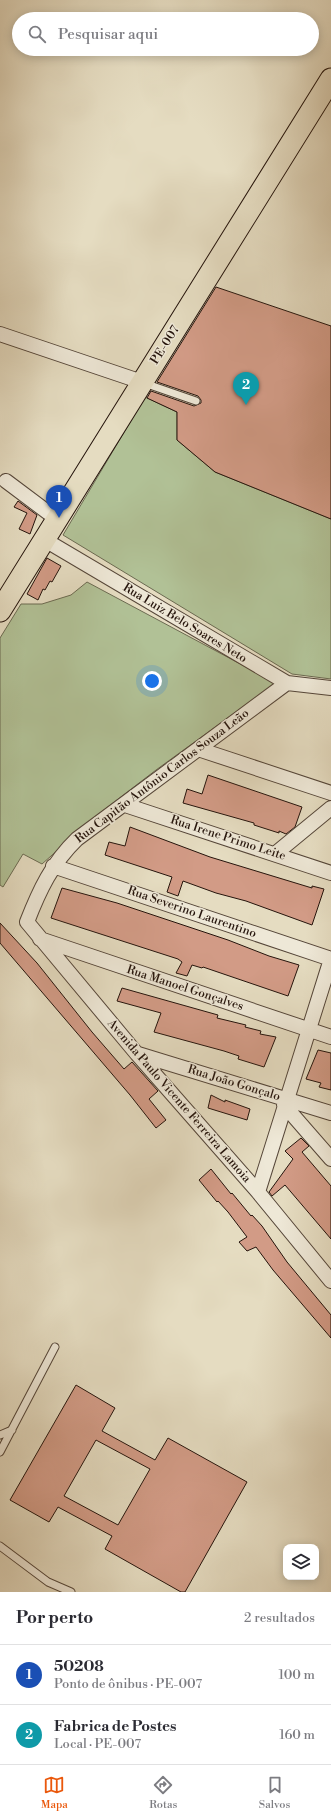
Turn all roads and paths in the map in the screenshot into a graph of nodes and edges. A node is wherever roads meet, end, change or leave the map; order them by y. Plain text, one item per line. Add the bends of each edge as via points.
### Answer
1 (331, 79) edge
2 (0, 334) edge
3 (142, 382) junction
4 (196, 402) dead end
5 (6, 481) dead end
6 (58, 520) junction
7 (45, 540) junction
8 (0, 611) edge
9 (287, 683) junction
10 (331, 688) edge
11 (198, 749) junction
12 (331, 793) edge
13 (125, 805) junction
14 (331, 808) edge
15 (275, 854) junction
16 (53, 866) junction
17 (331, 873) edge
18 (27, 922) joint
19 (39, 938) junction
20 (331, 959) edge
21 (308, 1029) junction
22 (331, 1037) edge
23 (137, 1054) junction
24 (285, 1102) junction
25 (331, 1113) edge
26 (331, 1159) edge
27 (258, 1192) junction
28 (331, 1281) edge
29 (55, 1347) dead end
30 (12, 1430) junction
31 (0, 1435) edge
32 (0, 1452) edge
33 (0, 1546) edge
34 (72, 1592) edge

1 - 3 main road, PE-007 / PE-007
2 - 3 street
3 - 4 lane
3 - 6 main road, PE-007 / PE-007
5 - 6 street
6 - 7 main road, PE-007 / PE-007
7 - 8 main road, PE-007 / PE-007
7 - 9 street, Rua Luiz Belo Soares Neto
9 - 10 street, Rua Luiz Belo Soares Neto
9 - 11 street, Rua Capitão Antônio Carlos Souza Leão
11 - 12 street
11 - 13 street, Rua Capitão Antônio Carlos Souza Leão
13 - 15 street, Rua Irene Primo Leite
13 - 16 street, Rua Capitão Antônio Carlos Souza Leão via 77,839
14 - 15 street
15 - 17 street, Rua Irene Primo Leite
16 - 18 street, Rua Capitão Antônio Carlos Souza Leão via 39,891
16 - 20 street, Rua Severino Laurentino
18 - 19 street, Avenida Paulo Vicente Ferreira Lamoia
19 - 21 street, Rua Manoel Gonçalves
19 - 23 street, Avenida Paulo Vicente Ferreira Lamoia
20 - 21 street
21 - 22 street, Rua Manoel Gonçalves
21 - 24 street
23 - 24 street, Rua João Gonçalo
23 - 27 street, Avenida Paulo Vicente Ferreira Lamoia
24 - 25 street, Rua João Gonçalo
24 - 26 street
24 - 27 street
27 - 28 street, Avenida Paulo Vicente Ferreira Lamoia
29 - 30 lane
30 - 31 lane
30 - 32 lane
33 - 34 lane via 48,1582

